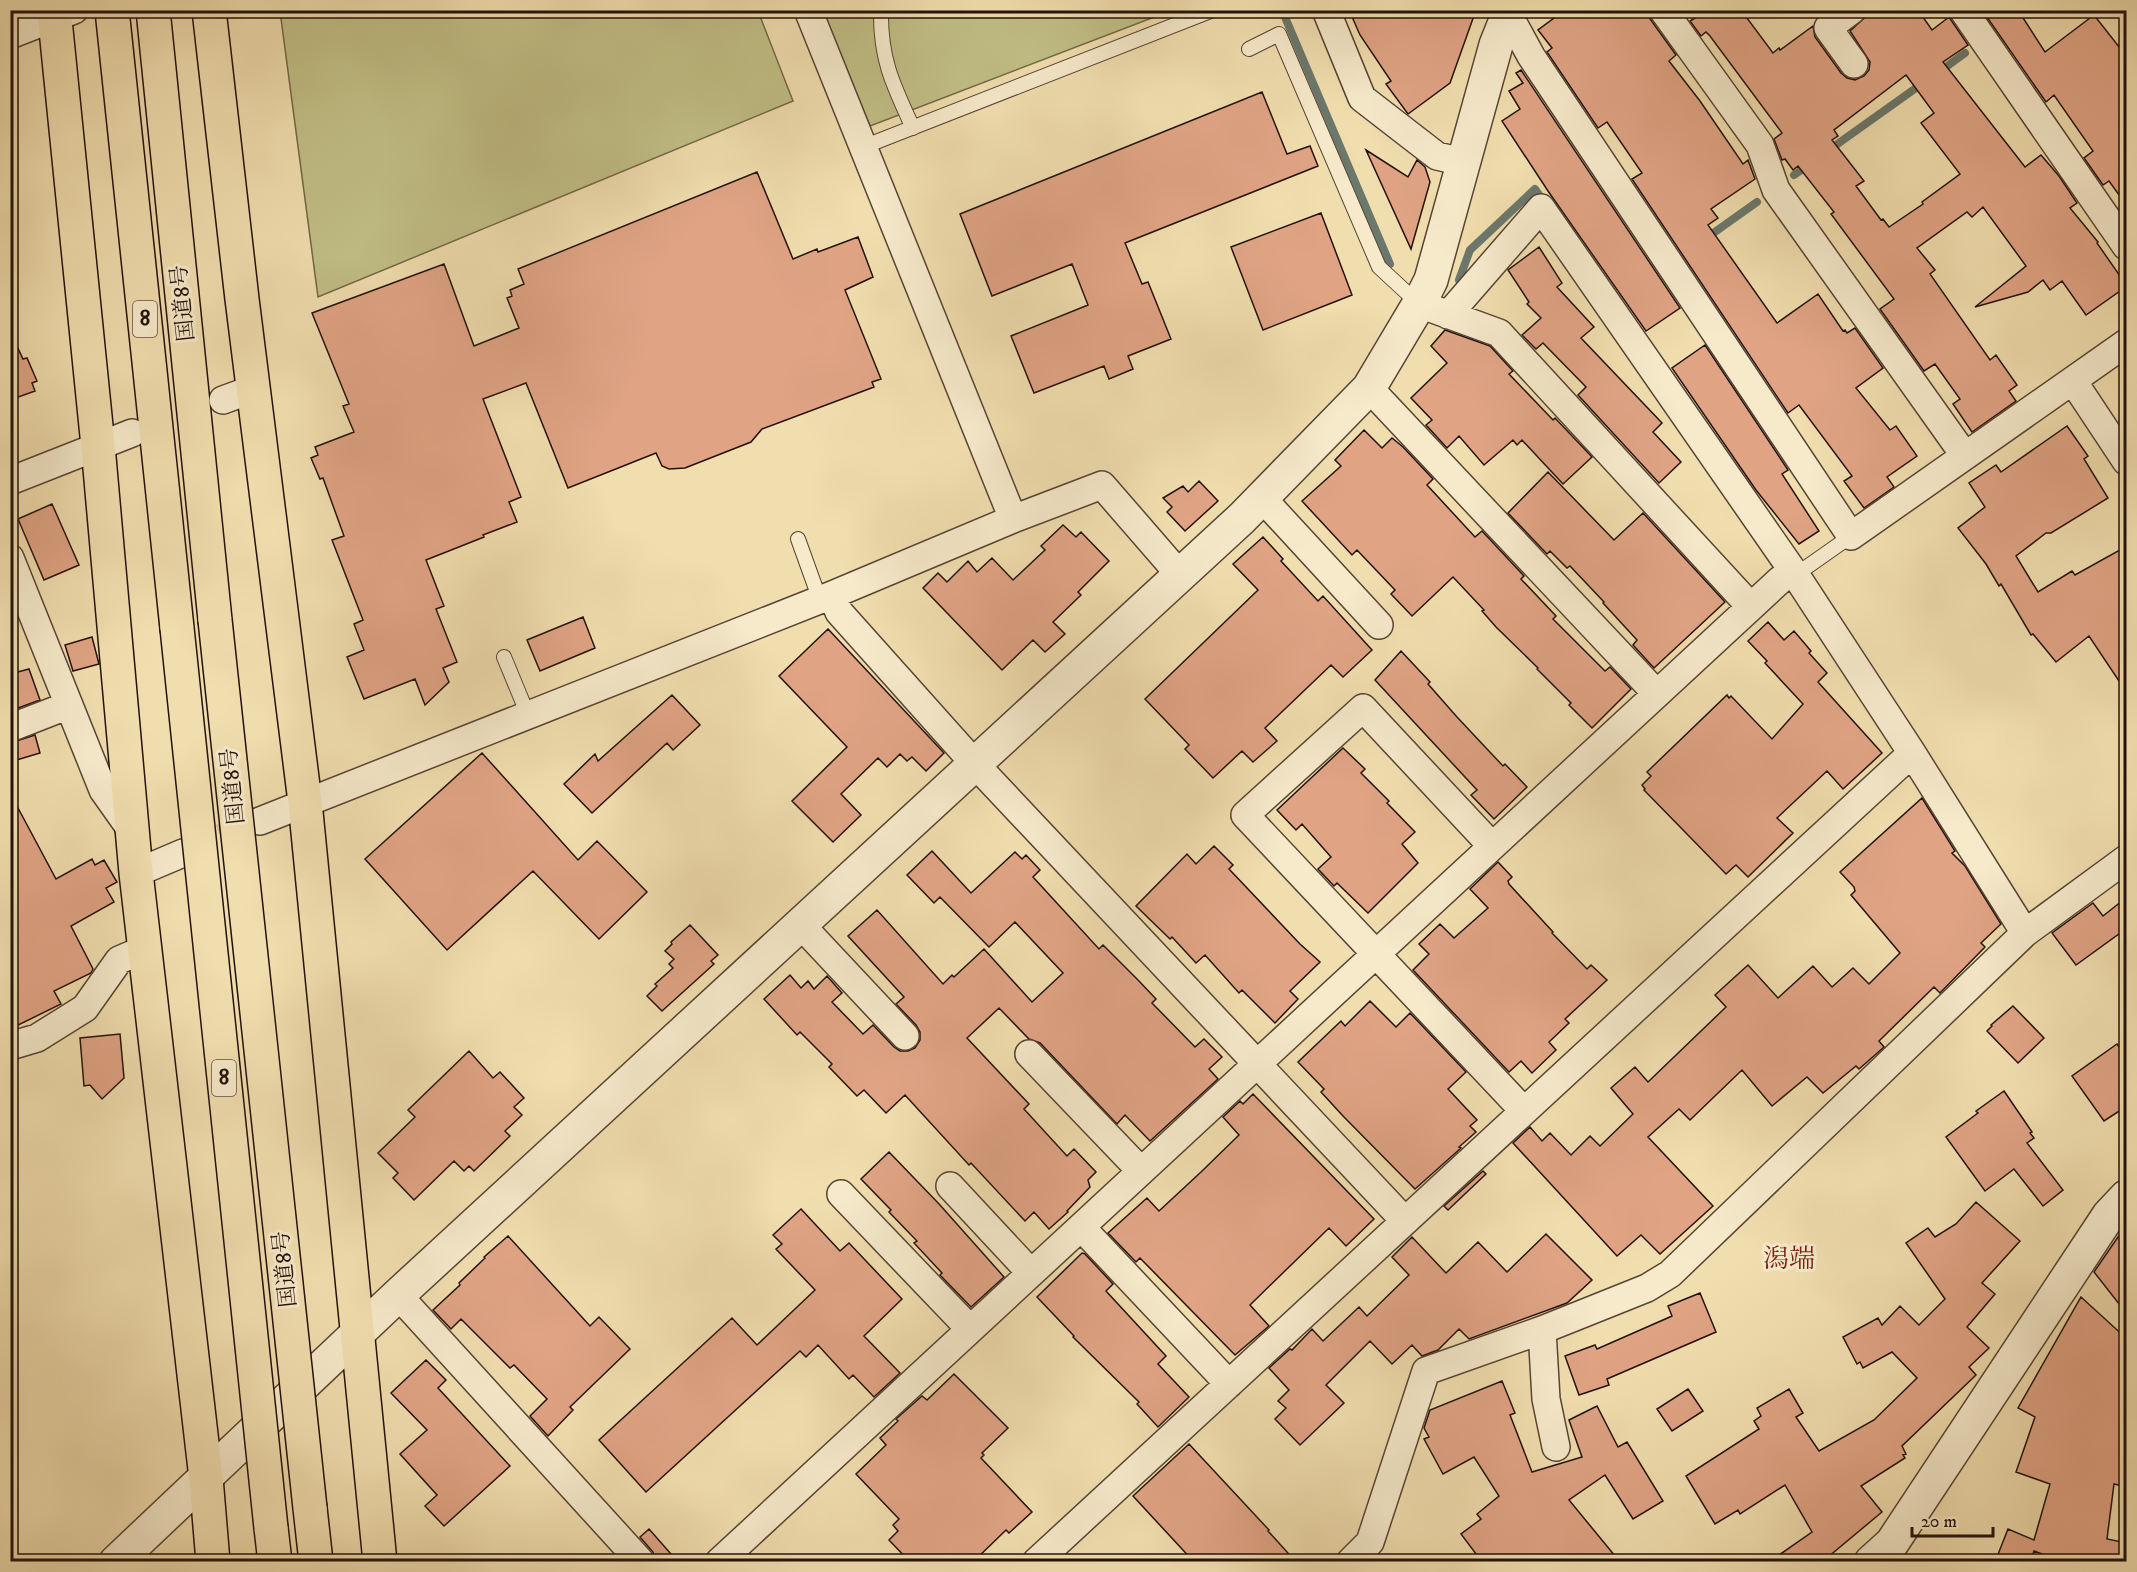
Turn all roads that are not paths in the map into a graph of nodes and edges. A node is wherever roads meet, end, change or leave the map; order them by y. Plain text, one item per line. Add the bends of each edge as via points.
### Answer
1 (112, 10) edge
2 (153, 10) edge
3 (209, 10) edge
4 (808, 10) edge
5 (881, 10) edge
6 (1213, 10) edge
7 (1326, 10) edge
8 (1663, 10) edge
9 (1852, 10) edge
10 (1963, 10) edge
11 (1508, 12) edge
12 (61, 13) edge
13 (10, 34) edge
14 (1249, 49) dead end
15 (1854, 64) dead end
16 (913, 128) junction
17 (863, 147) junction
18 (1463, 162) junction
19 (2127, 246) edge
20 (1434, 310) junction
21 (2127, 343) edge
22 (2073, 381) junction
23 (1369, 388) junction
24 (132, 433) dead end
25 (98, 446) junction
26 (1965, 456) junction
27 (2127, 461) edge
28 (10, 481) edge
29 (1262, 498) junction
30 (1013, 519) junction
31 (1851, 536) junction
32 (798, 539) dead end
33 (10, 558) edge
34 (1180, 575) junction
35 (1787, 577) junction
36 (826, 598) junction
37 (1751, 607) junction
38 (1379, 625) dead end
39 (504, 657) dead end
40 (1657, 694) junction
41 (69, 705) junction
42 (528, 715) junction
43 (10, 728) edge
44 (1912, 753) junction
45 (974, 763) junction
46 (304, 802) junction
47 (260, 821) tunnel mouth
48 (132, 831) junction
49 (1492, 846) junction
50 (183, 853) tunnel mouth
51 (2127, 859) edge
52 (136, 873) junction
53 (800, 924) junction
54 (2025, 933) junction
55 (145, 948) junction
56 (1375, 955) junction
57 (905, 1036) dead end
58 (10, 1046) edge
59 (1029, 1054) dead end
60 (1256, 1065) junction
61 (1524, 1111) junction
62 (1142, 1171) junction
63 (950, 1186) dead end
64 (841, 1194) dead end
65 (2127, 1197) edge
66 (1405, 1221) junction
67 (1081, 1227) junction
68 (1030, 1273) junction
69 (398, 1295) junction
70 (970, 1329) junction
71 (1542, 1329) junction
72 (357, 1334) junction
73 (1229, 1384) junction
74 (1556, 1447) dead end
75 (206, 1478) junction
76 (116, 1562) edge
77 (213, 1562) edge
78 (275, 1562) edge
79 (316, 1562) edge
80 (380, 1562) edge
81 (640, 1562) edge
82 (718, 1562) edge
83 (1036, 1562) edge
84 (1350, 1562) edge
85 (1871, 1562) edge

1 - 78 highway, 国道8号 / 8, bridge
2 - 79 highway, 国道8号 / 8, bridge
3 - 46 highway via 238,394
4 - 17 street
5 - 16 lane via 880,38 892,83
6 - 16 lane
7 - 18 street via 1362,98 1437,156
8 - 26 street via 1760,145 1776,190
9 - 15 street via 1828,28
10 - 19 street
11 - 18 street
11 - 31 street via 1538,66
12 - 13 street
12 - 25 highway
14 - 20 lane via 1279,34 1379,267
16 - 17 lane
17 - 30 street
18 - 20 street via 1431,280
20 - 23 street
20 - 35 street via 1541,208
20 - 37 street via 1499,333
21 - 22 street
22 - 26 street
22 - 27 street
23 - 29 street
23 - 40 street
24 - 25 street
25 - 28 street
25 - 48 highway
26 - 31 street
29 - 34 street
29 - 38 street
30 - 34 street via 1102,485
30 - 36 street
31 - 35 lane
32 - 36 lane
33 - 41 street
34 - 45 street
35 - 37 street
35 - 44 street
36 - 42 street
36 - 45 street
37 - 40 street
39 - 42 lane
40 - 49 street
41 - 43 street
41 - 48 street via 103,790
42 - 46 street
44 - 54 street
44 - 61 street
45 - 53 street
45 - 60 street
46 - 47 street
46 - 72 highway
48 - 52 highway
49 - 56 street
49 - 56 street via 1363,708 1245,816
50 - 52 street
51 - 54 street
52 - 55 highway
53 - 57 street
53 - 69 street
54 - 71 street via 1670,1274 1647,1288
55 - 58 street via 119,960 86,1008 38,1038
55 - 75 highway
56 - 60 street
56 - 61 street
59 - 62 street
60 - 62 street
60 - 66 street
61 - 66 street
62 - 67 street
63 - 68 street
64 - 70 street
65 - 85 street via 2109,1215 1892,1543
66 - 73 street
67 - 68 street
67 - 73 street
68 - 70 street
69 - 72 street
69 - 81 street
70 - 82 street
71 - 74 street via 1546,1399
71 - 84 street via 1426,1371 1370,1542
72 - 75 street
72 - 80 highway
73 - 83 street
75 - 76 street
75 - 77 highway

